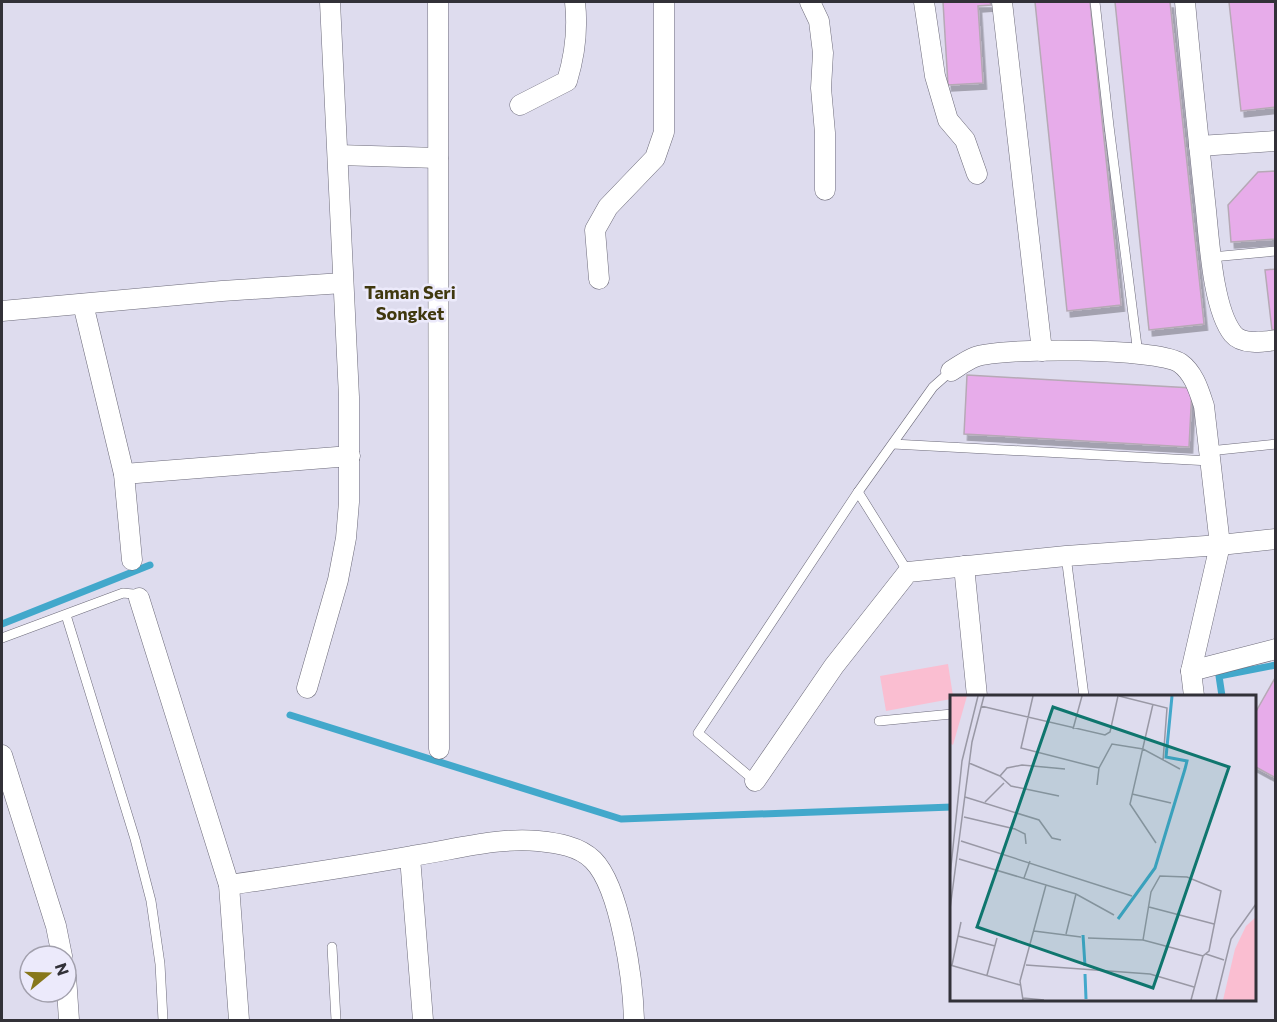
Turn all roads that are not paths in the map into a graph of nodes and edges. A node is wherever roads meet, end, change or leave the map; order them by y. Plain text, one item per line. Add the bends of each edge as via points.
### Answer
1 (330, 2) edge
2 (438, 2) edge
3 (575, 2) edge
4 (664, 2) edge
5 (810, 2) edge
6 (924, 2) edge
7 (1002, 2) edge
8 (1095, 2) edge
9 (1185, 2) edge
10 (520, 105) dead end
11 (1275, 141) edge
12 (1199, 146) junction
13 (338, 154) junction
14 (438, 158) junction
15 (976, 174) dead end
16 (825, 190) dead end
17 (1275, 251) edge
18 (1212, 257) junction
19 (599, 279) dead end
20 (343, 283) junction
21 (83, 304) junction
22 (2, 311) edge
23 (1275, 340) edge
24 (1042, 351) junction
25 (1138, 354) junction
26 (951, 371) joint
27 (893, 444) junction
28 (1275, 444) edge
29 (350, 456) junction
30 (1210, 456) junction
31 (124, 474) junction
32 (858, 492) junction
33 (1275, 539) edge
34 (1220, 545) junction
35 (1066, 556) junction
36 (132, 560) dead end
37 (964, 566) junction
38 (908, 572) junction
39 (139, 598) joint
40 (66, 615) junction
41 (2, 638) edge
42 (1275, 649) edge
43 (1191, 671) junction
44 (308, 688) dead end
45 (977, 695) edge
46 (1084, 695) edge
47 (1194, 695) edge
48 (950, 714) edge
49 (879, 721) dead end
50 (439, 748) dead end
51 (2, 755) edge
52 (755, 781) joint
53 (410, 857) junction
54 (229, 885) junction
55 (60, 944) edge
56 (332, 947) dead end
57 (68, 1004) edge
58 (69, 1020) edge
59 (163, 1020) edge
60 (239, 1020) edge
61 (336, 1020) edge
62 (423, 1020) edge
63 (633, 1020) edge

1 - 13 street
2 - 14 street
3 - 10 street via 573,61 567,81
4 - 19 street via 664,132 655,158 608,207 595,230
5 - 16 street via 819,21 823,53
6 - 15 street via 935,76 948,120 965,140
7 - 24 street
8 - 25 lane
9 - 12 street
11 - 12 street
12 - 18 street
13 - 14 street
13 - 20 street
14 - 50 street
17 - 18 lane
18 - 23 street via 1220,308 1234,336 1246,342
20 - 21 street
20 - 29 street
21 - 22 street
21 - 31 street
24 - 25 street
24 - 26 street via 975,357
25 - 30 street via 1179,362 1189,372 1204,406
26 - 27 lane via 933,387
27 - 30 lane
27 - 32 lane
28 - 30 lane
29 - 31 street
29 - 44 street via 346,538
30 - 34 street
31 - 36 street
32 - 38 lane
32 - 52 lane via 698,733
33 - 34 street
34 - 35 street
34 - 43 street
35 - 37 street
35 - 46 lane
37 - 38 street
37 - 45 street
38 - 52 street via 834,666
39 - 40 lane via 123,593
39 - 54 street
40 - 41 lane
40 - 59 lane via 152,900
42 - 43 street
43 - 47 street
48 - 49 lane
51 - 55 street
53 - 54 street
53 - 62 street
53 - 63 street via 491,843 537,841 572,847 593,860 609,886 624,937
54 - 60 street
56 - 61 lane
57 - 58 street

